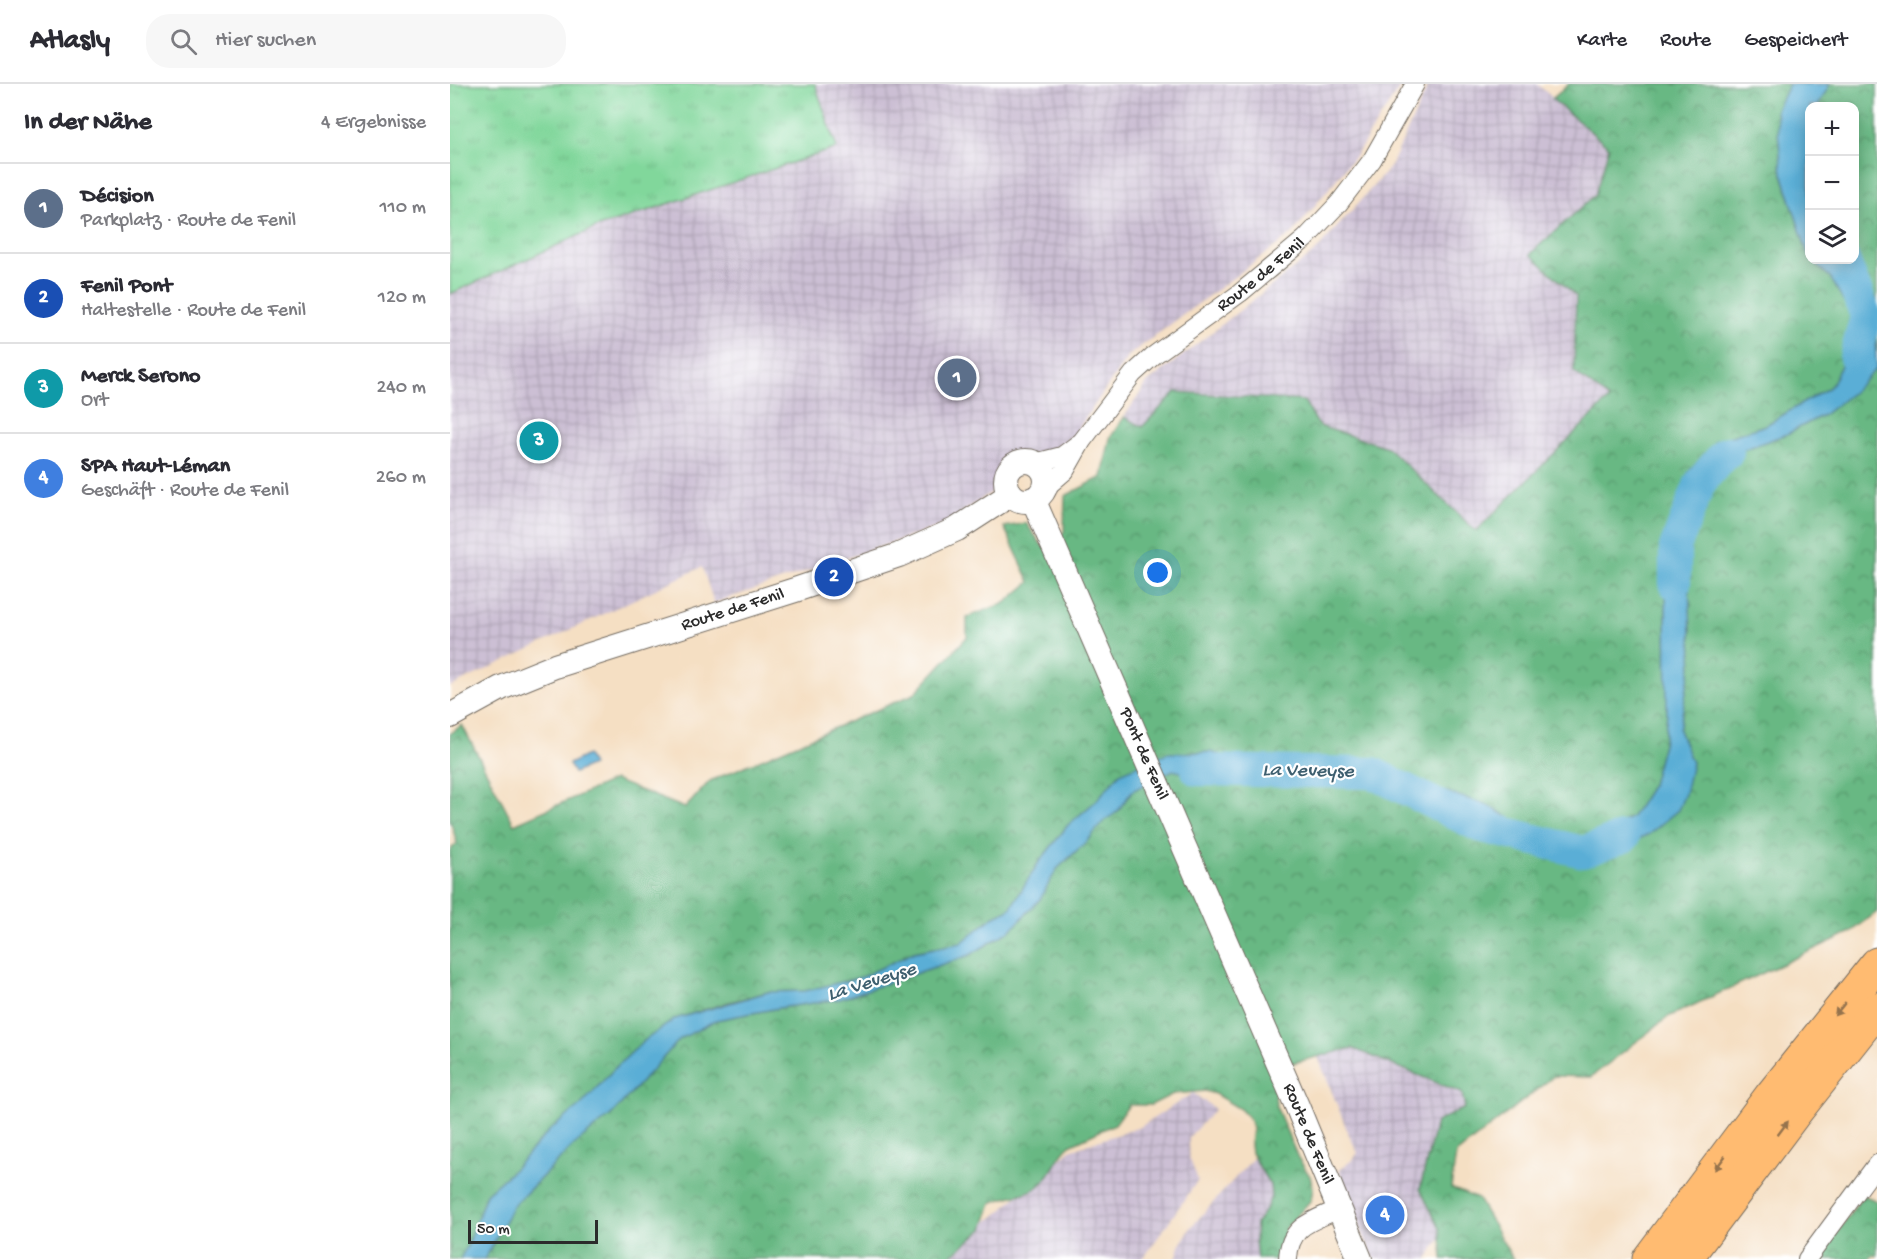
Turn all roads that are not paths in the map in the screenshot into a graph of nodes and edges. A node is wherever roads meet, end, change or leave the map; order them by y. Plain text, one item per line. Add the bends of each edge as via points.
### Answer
1 (1410, 86) edge
2 (1082, 441) junction
3 (1035, 463) junction
4 (1029, 494) junction
5 (450, 716) edge
6 (1877, 964) edge
7 (1254, 1008) joint
8 (1877, 1009) edge
9 (1877, 1164) edge
10 (1339, 1209) junction
11 (1288, 1259) edge
12 (1360, 1259) edge
13 (1649, 1259) edge
14 (1685, 1259) edge
15 (1807, 1259) edge

1 - 2 street, Route de Fenil via 1372,160 1339,203 1305,239 1240,293 1133,374
2 - 3 street, Route de Fenil via 1062,456
2 - 4 street, Route de Fenil via 1065,471
3 - 4 street via 1041,467 1045,483
3 - 4 street via 1020,462 1010,470 1006,482
4 - 5 street, Route de Fenil via 900,555 555,666 501,688
4 - 7 street, Pont de Fenil
6 -> 13 highway via 1771,1096
7 - 10 street, Route de Fenil
14 -> 8 highway
9 - 15 street
10 - 11 street via 1297,1231
10 - 12 street, Route de Fenil

